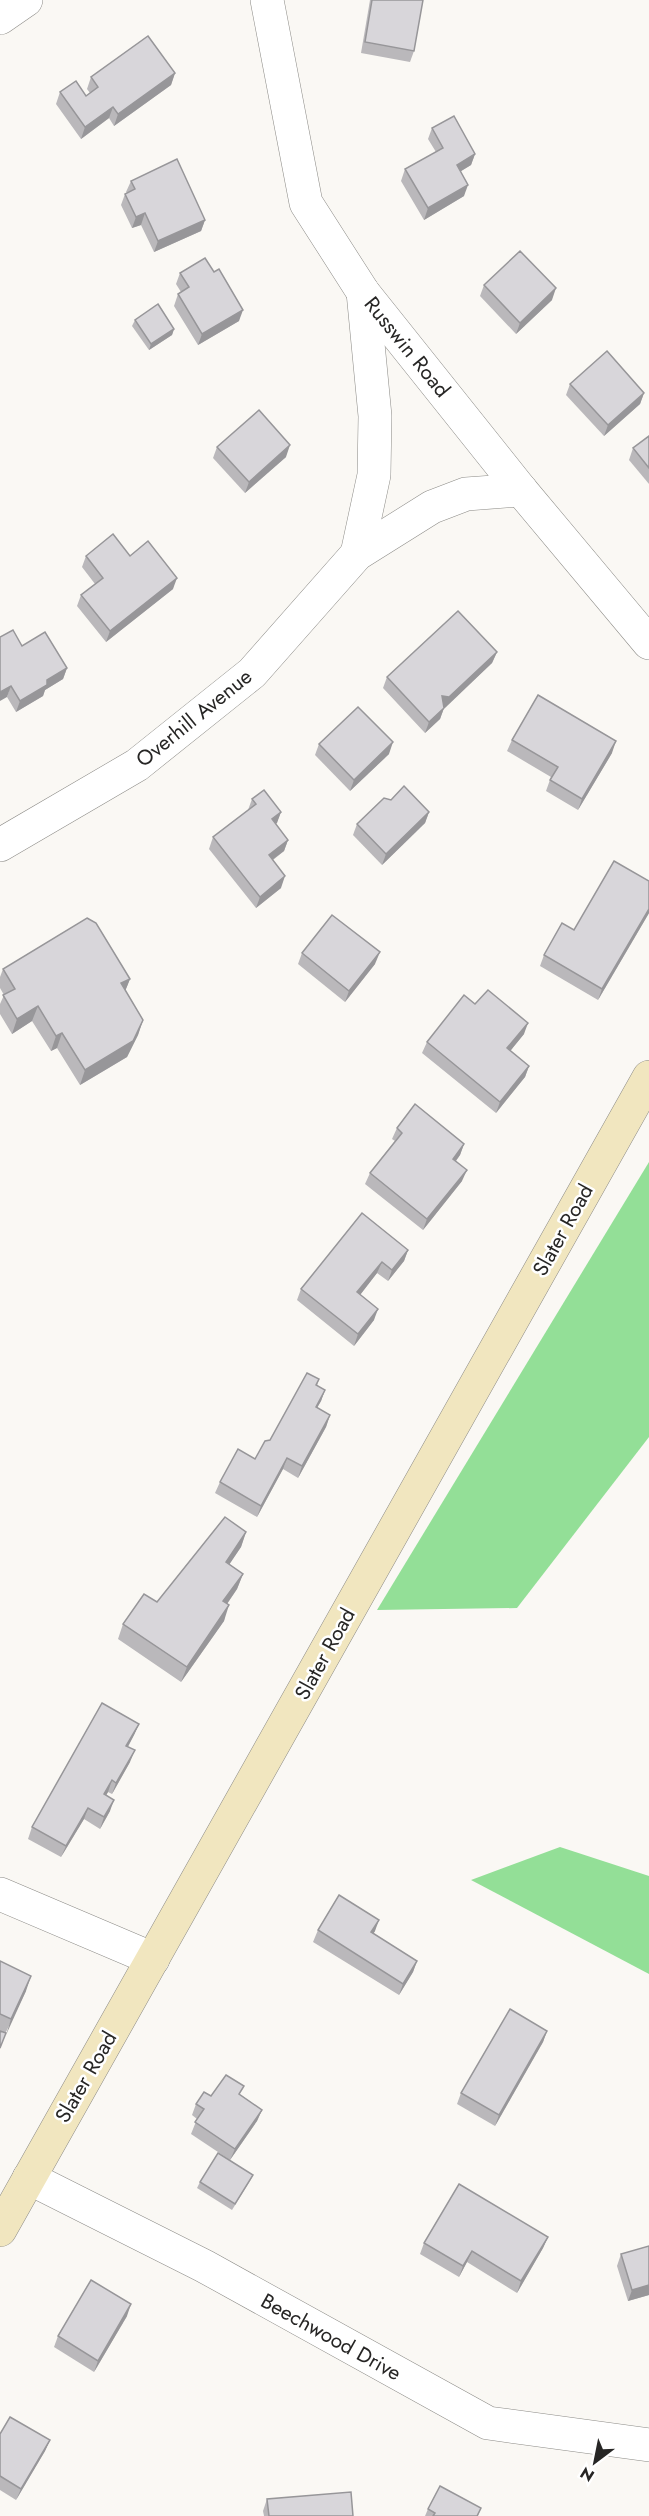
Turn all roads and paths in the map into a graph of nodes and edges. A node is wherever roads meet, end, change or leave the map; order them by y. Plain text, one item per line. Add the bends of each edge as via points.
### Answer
1 (26, 0) edge
2 (267, 0) edge
3 (0, 18) edge
4 (363, 292) junction
5 (521, 490) junction
6 (357, 554) junction
7 (649, 643) edge
8 (0, 845) edge
9 (649, 1077) edge
10 (0, 1894) edge
11 (153, 1959) junction
12 (29, 2178) junction
13 (0, 2230) edge
14 (649, 2445) edge

1 - 3 street
2 - 4 street, Russwin Road via 306,203
4 - 5 street, Russwin Road
4 - 6 street, Overhill Avenue via 375,416 374,475
5 - 6 street, Overhill Avenue via 466,494 432,507
5 - 7 street, Russwin Road
6 - 8 street, Overhill Avenue via 252,672 234,687 137,765
9 - 11 main road, Slater Road
10 - 11 street
11 - 12 main road, Slater Road
12 - 13 main road, Slater Road
12 - 14 street, Beechwood Drive via 204,2266 488,2423

